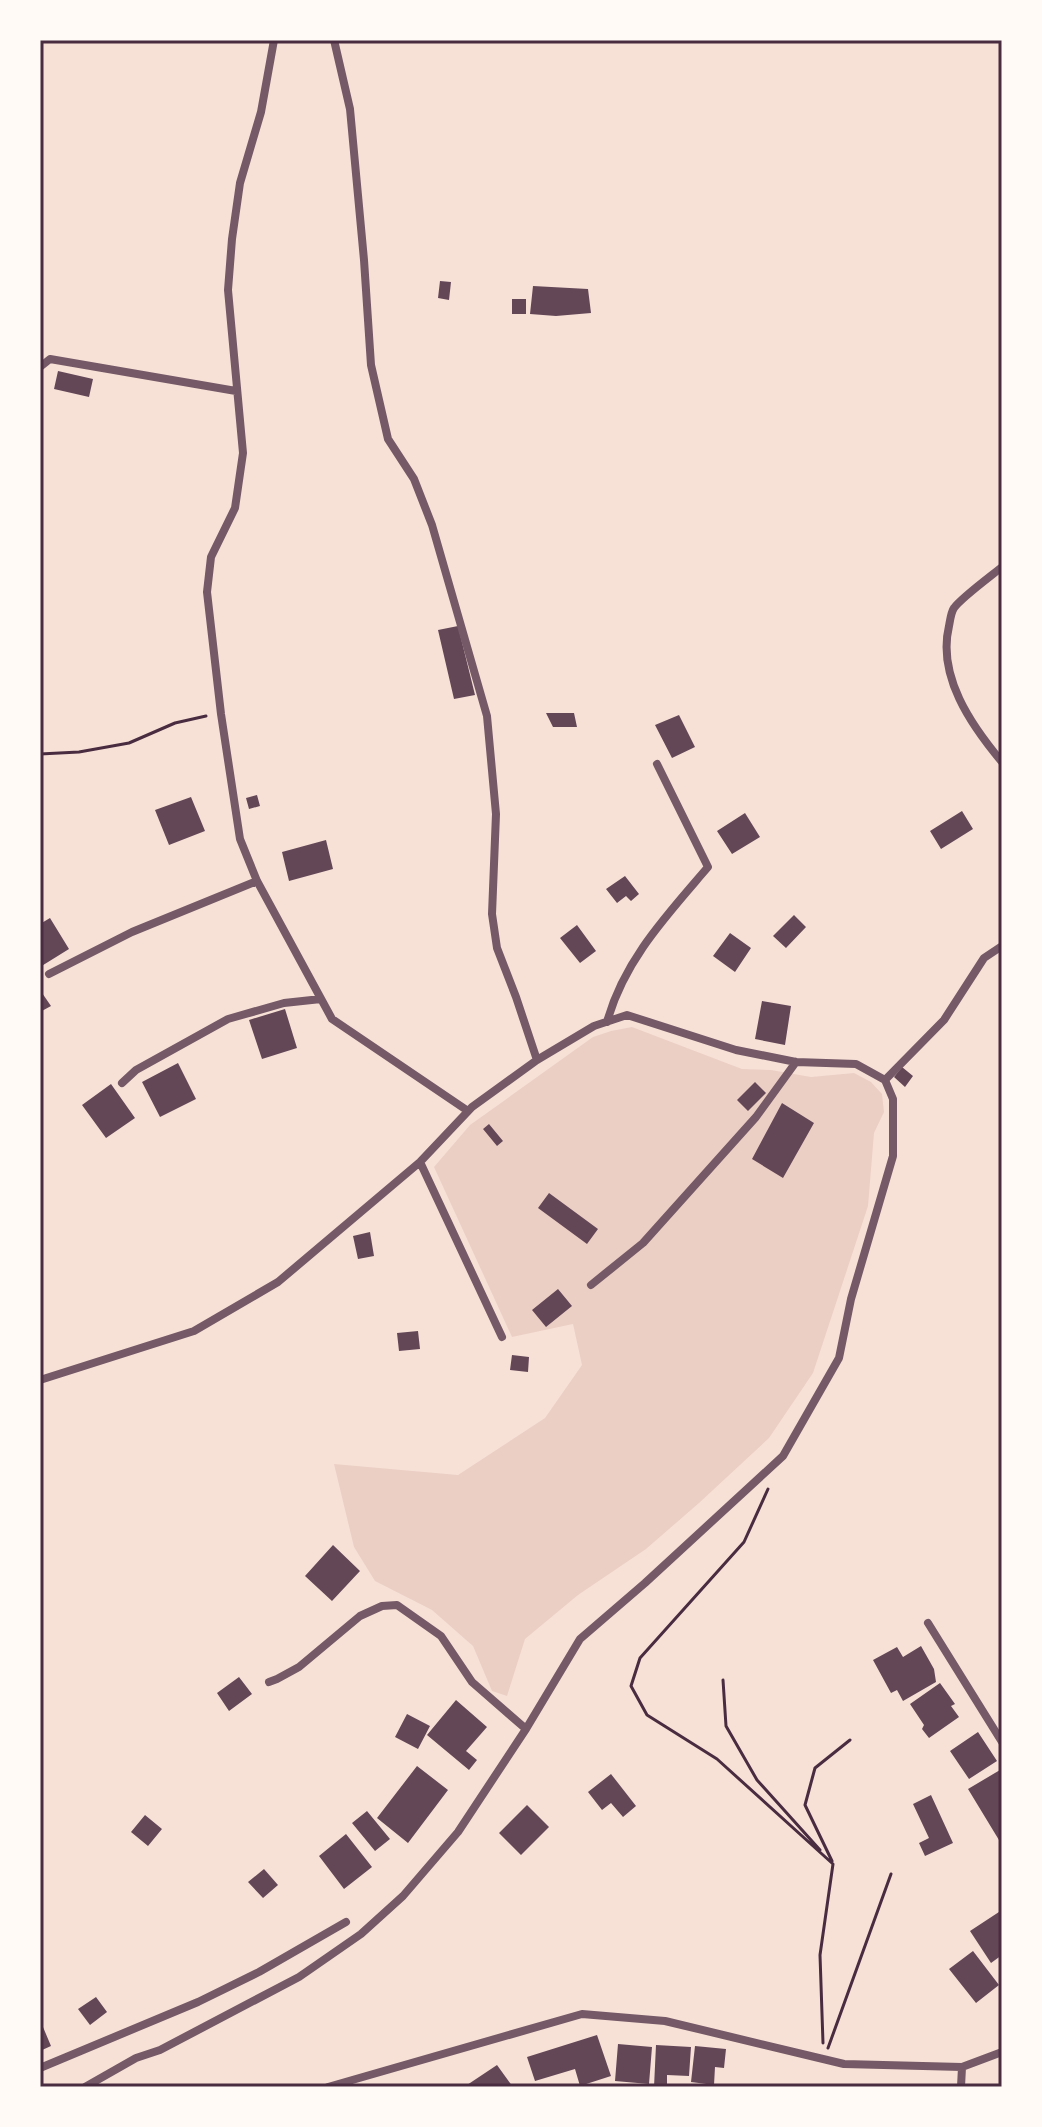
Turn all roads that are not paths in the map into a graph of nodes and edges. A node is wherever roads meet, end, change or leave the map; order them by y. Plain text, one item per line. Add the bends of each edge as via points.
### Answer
1 (274, 40) edge
2 (334, 40) edge
3 (40, 367) edge
4 (236, 391) junction
5 (1002, 567) edge
6 (1002, 762) edge
7 (657, 764) dead end
8 (257, 881) junction
9 (1002, 946) edge
10 (49, 974) dead end
11 (321, 999) junction
12 (607, 1022) junction
13 (537, 1060) junction
14 (796, 1062) junction
15 (885, 1080) junction
16 (122, 1083) dead end
17 (468, 1111) junction
18 (420, 1162) junction
19 (591, 1285) dead end
20 (502, 1337) dead end
21 (40, 1380) edge
22 (928, 1623) dead end
23 (269, 1682) dead end
24 (526, 1729) junction
25 (1002, 1742) edge
26 (346, 1922) dead end
27 (1001, 2051) edge
28 (962, 2067) junction
29 (40, 2068) edge
30 (354, 2083) edge
31 (85, 2087) edge
32 (328, 2087) edge
33 (961, 2087) edge

1 - 4 street via 232,239 228,290
2 - 13 street via 350,109 371,365 388,439 414,479 432,525 487,716 496,814 493,926
3 - 4 street via 50,359
4 - 8 street via 243,453 235,508 211,557 207,592 240,839
5 - 6 street via 953,608 947,637 951,677 967,714
7 - 12 street via 708,867 651,932 614,996
8 - 10 street via 132,932
8 - 11 street
9 - 15 street via 984,958 944,1020
11 - 16 street via 228,1019
11 - 17 street via 332,1019
12 - 13 street
12 - 14 street via 627,1015 736,1050
13 - 17 street
14 - 15 street via 856,1064
14 - 19 street via 756,1117 643,1243
15 - 24 street via 893,1099 893,1156 839,1358 783,1456 580,1639
17 - 18 street
18 - 20 street
18 - 21 street via 278,1282 194,1331
22 - 25 street
23 - 24 street via 299,1667 360,1616 397,1605 441,1636 472,1682
24 - 31 street via 458,1832 403,1896 361,1934 299,1977
26 - 29 street via 198,2002
27 - 28 street
28 - 30 street via 844,2064 665,2021 582,2014
28 - 33 street
30 - 32 street

